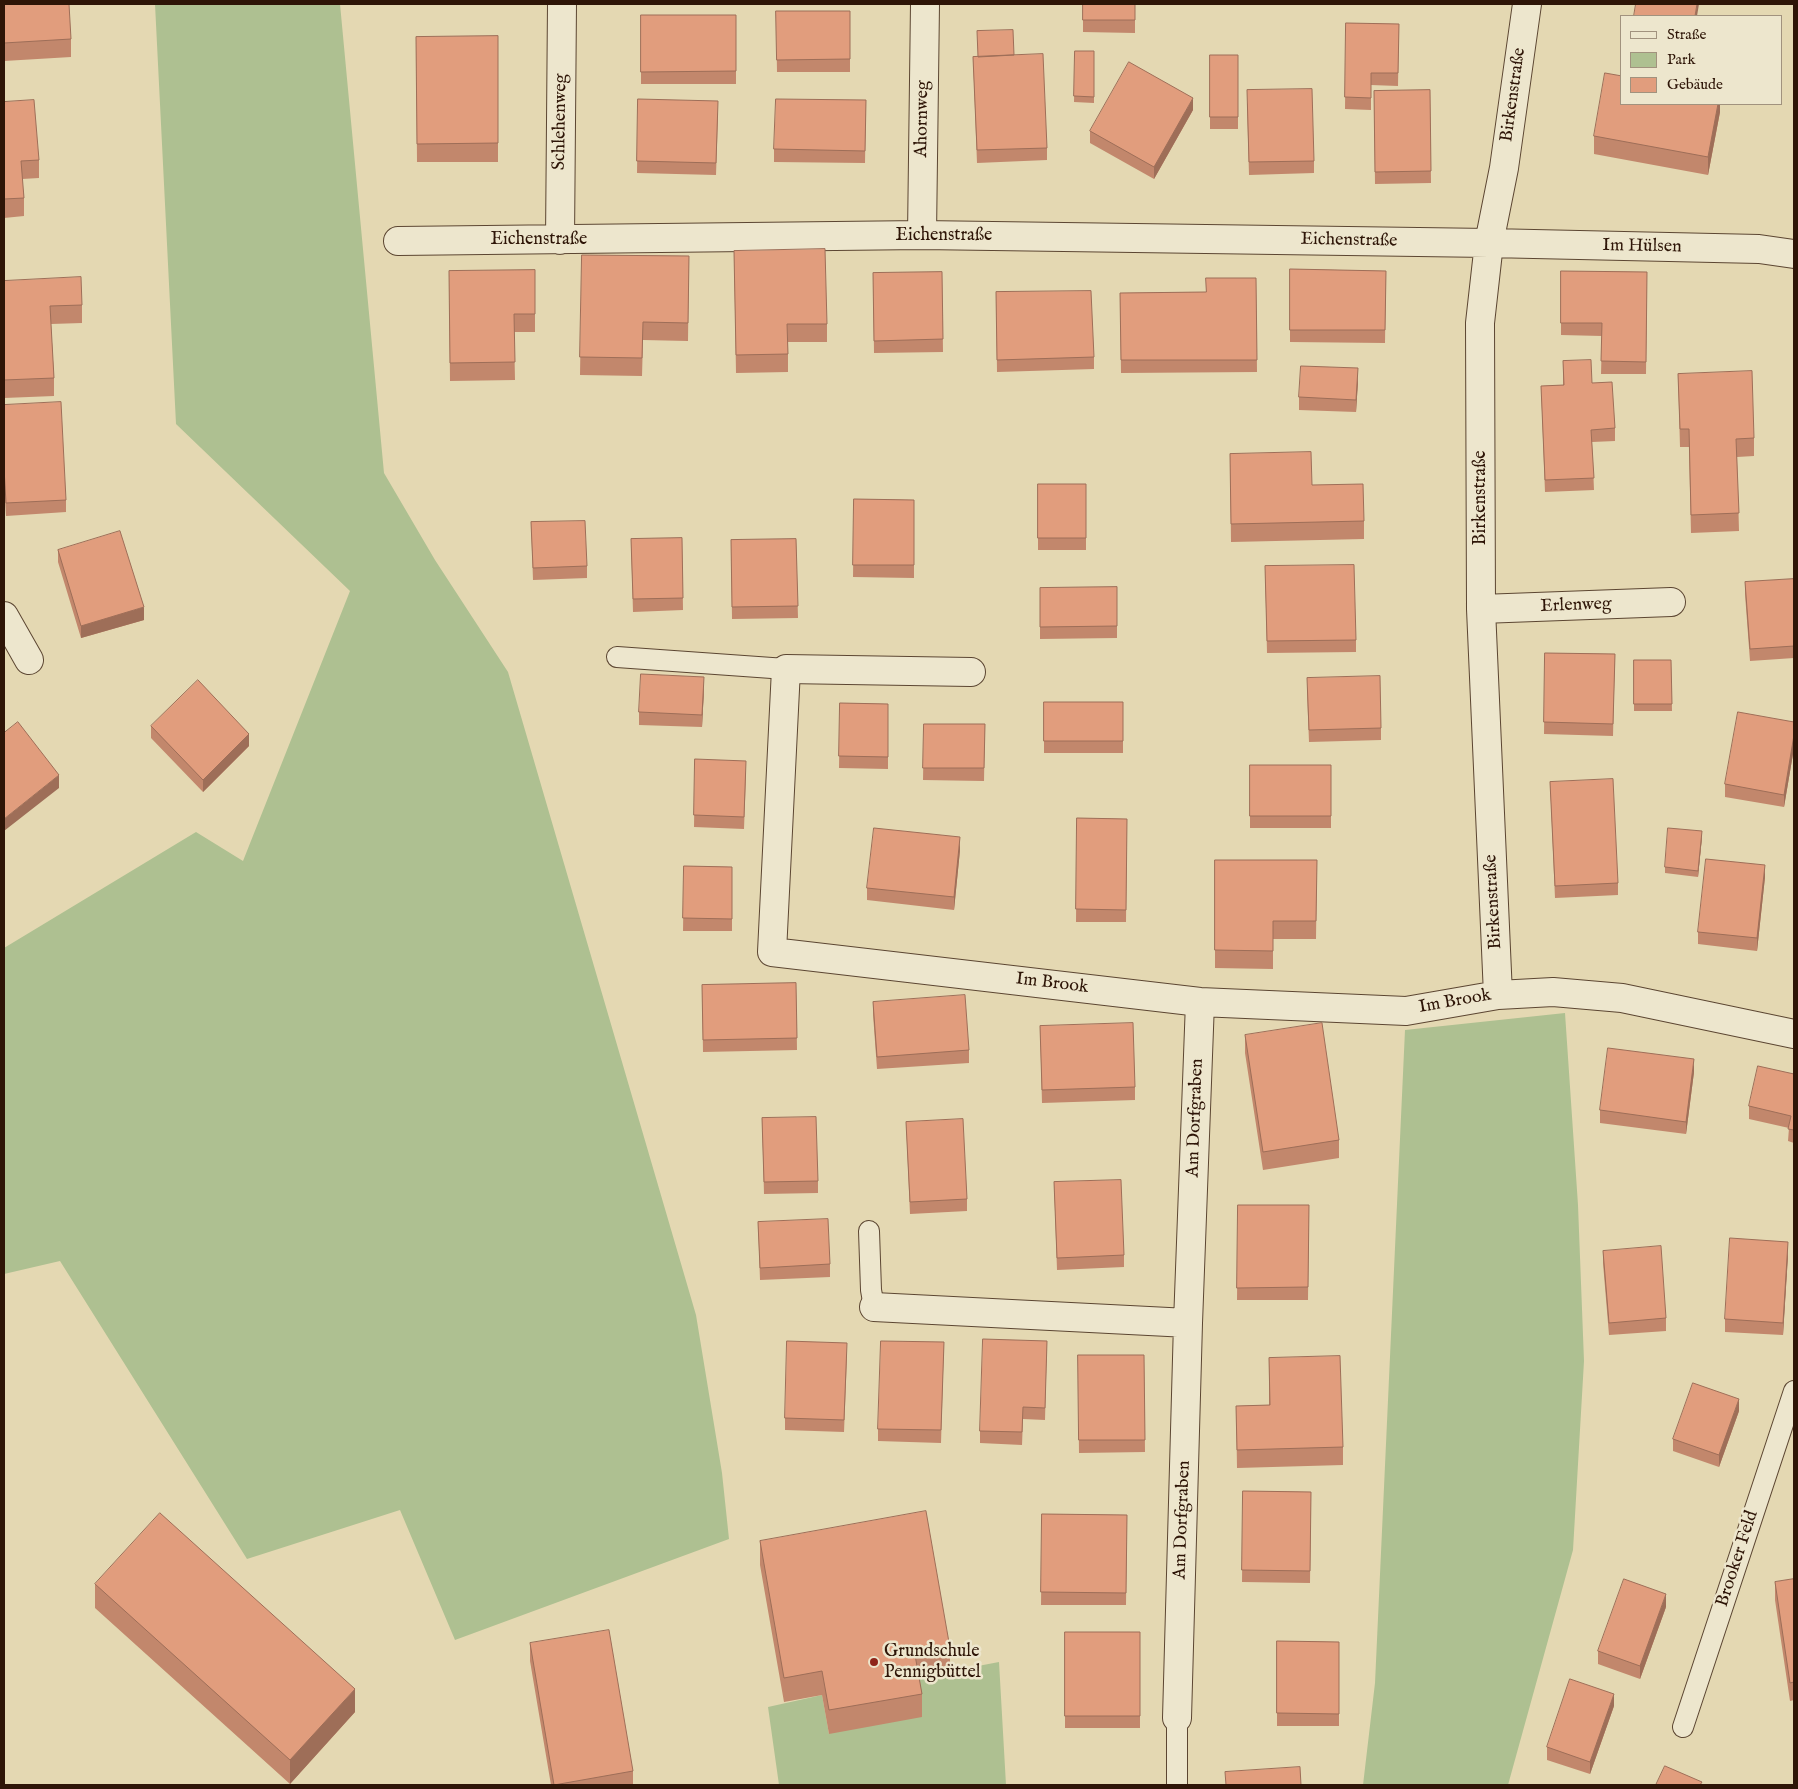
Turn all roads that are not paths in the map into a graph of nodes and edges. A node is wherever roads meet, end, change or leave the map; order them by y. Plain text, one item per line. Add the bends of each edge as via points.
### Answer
1 (562, 4) edge
2 (925, 4) edge
3 (1527, 4) edge
4 (922, 235) junction
5 (560, 240) junction
6 (398, 241) dead end
7 (1489, 243) junction
8 (1794, 254) edge
9 (1671, 602) dead end
10 (1481, 609) junction
11 (4, 616) edge
12 (617, 657) dead end
13 (29, 660) dead end
14 (786, 669) junction
15 (971, 672) dead end
16 (1498, 994) junction
17 (1200, 1002) junction
18 (1794, 1034) edge
19 (870, 1232) dead end
20 (874, 1307) joint
21 (1188, 1323) junction
22 (1794, 1391) edge
23 (1177, 1718) joint
24 (1683, 1727) dead end
25 (1177, 1785) edge

1 - 5 street, Schlehenweg
2 - 4 street, Ahornweg
3 - 7 street, Birkenstraße via 1504,168
4 - 5 street, Eichenstraße
4 - 7 street, Eichenstraße
5 - 6 street, Eichenstraße
7 - 8 street, Im Hülsen via 1759,249
7 - 10 street, Birkenstraße via 1480,323
9 - 10 street, Erlenweg
10 - 16 street, Birkenstraße
11 - 13 street
12 - 14 lane
14 - 15 street
14 - 17 street, Im Brook via 772,952
16 - 17 street, Im Brook via 1406,1011
16 - 18 street, Im Brook via 1553,992 1622,998
17 - 21 street, Am Dorfgraben
19 - 20 lane
20 - 21 street
21 - 23 street, Am Dorfgraben
22 - 24 lane, Brooker Feld
23 - 25 lane

